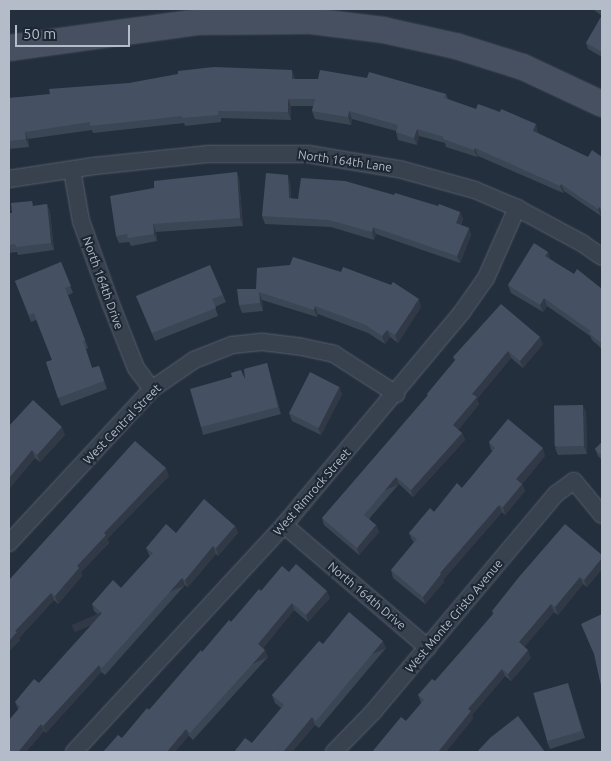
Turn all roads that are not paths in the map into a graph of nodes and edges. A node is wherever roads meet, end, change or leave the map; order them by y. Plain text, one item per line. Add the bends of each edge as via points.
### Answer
1 (9, 48) edge
2 (602, 104) edge
3 (72, 170) junction
4 (9, 179) edge
5 (517, 208) junction
6 (602, 257) edge
7 (152, 389) junction
8 (396, 394) junction
9 (602, 514) edge
10 (284, 525) junction
11 (9, 543) edge
12 (428, 648) junction
13 (74, 752) edge
14 (334, 752) edge

1 - 2 main road via 199,22 311,21 383,30 456,46 522,67
3 - 4 street, North 164th Lane
3 - 5 street, North 164th Lane via 208,154 308,154 399,168 475,190
3 - 7 street, North 164th Drive via 81,221 110,302 136,368
5 - 6 street, North 164th Lane via 582,242
5 - 8 street, West Rimrock Street via 486,278
7 - 8 street, West Central Street via 194,360 232,346 263,342 334,354
7 - 11 street, West Central Street
8 - 10 street, West Rimrock Street
9 - 12 street, West Monte Cristo Avenue via 574,481 556,494
10 - 12 street, North 164th Drive
10 - 13 street, West Rimrock Street
12 - 14 street, West Monte Cristo Avenue

